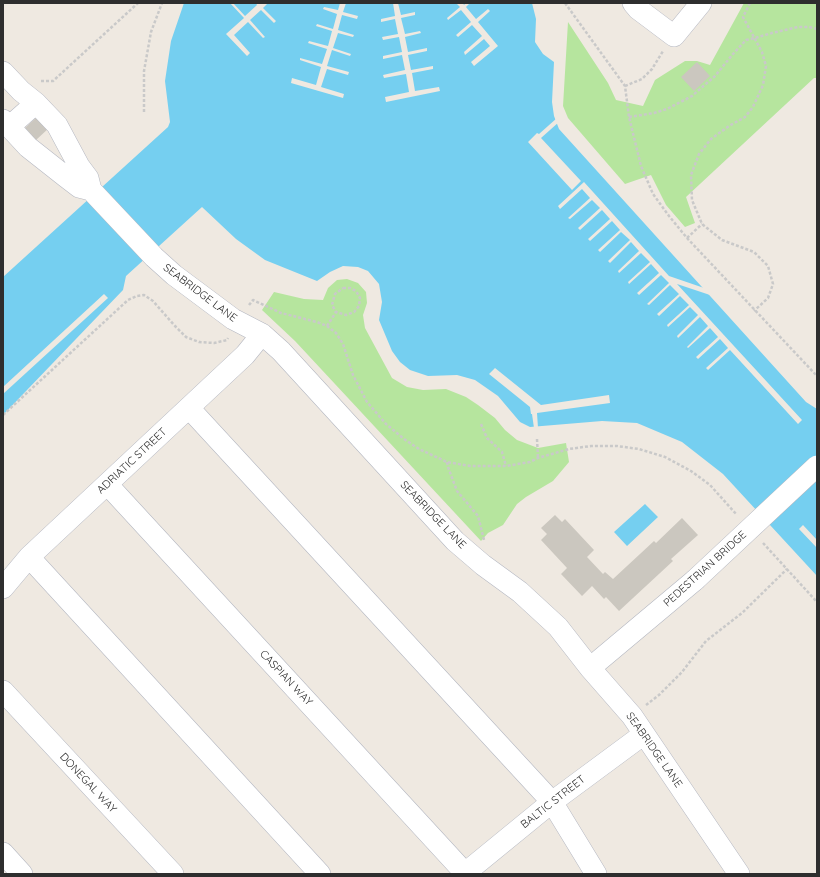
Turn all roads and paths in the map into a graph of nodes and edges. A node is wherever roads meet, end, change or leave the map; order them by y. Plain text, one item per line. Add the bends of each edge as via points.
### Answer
1 (138, 3) edge
2 (162, 3) edge
3 (565, 3) edge
4 (633, 3) edge
5 (702, 3) edge
6 (750, 3) edge
7 (817, 29) edge
8 (674, 36) junction
9 (755, 38) junction
10 (3, 72) edge
11 (625, 86) junction
12 (28, 97) junction
13 (144, 112) dead end
14 (629, 117) junction
15 (6, 123) edge
16 (66, 140) junction
17 (45, 160) junction
18 (91, 190) junction
19 (702, 224) junction
20 (687, 238) junction
21 (754, 311) junction
22 (336, 312) junction
23 (238, 321) junction
24 (327, 326) junction
25 (262, 334) junction
26 (817, 376) edge
27 (189, 408) junction
28 (3, 415) edge
29 (481, 424) dead end
30 (537, 439) dead end
31 (538, 458) junction
32 (448, 462) junction
33 (506, 466) junction
34 (817, 466) edge
35 (107, 484) junction
36 (741, 519) dead end
37 (761, 541) dead end
38 (29, 557) junction
39 (483, 565) junction
40 (787, 569) junction
41 (3, 588) edge
42 (817, 602) edge
43 (590, 668) junction
44 (3, 691) edge
45 (632, 716) junction
46 (644, 734) junction
47 (552, 802) junction
48 (3, 853) edge
49 (465, 873) edge
50 (22, 874) edge
51 (173, 874) edge
52 (320, 874) edge
53 (596, 874) edge
54 (739, 874) edge

1 - 12 path via 53,80 32,82
2 - 13 path via 151,32 144,71
3 - 11 path
4 - 8 street
5 - 8 street
6 - 9 path via 743,17
7 - 9 path via 798,27
8 - 11 path via 652,69 642,79
9 - 14 path via 746,40 715,76 692,96 667,109
9 - 19 path via 766,66 763,85 753,107 744,117 710,139 699,154 690,175 692,200
10 - 12 street, SEABRIDGE LANE
11 - 14 path
12 - 15 street
12 - 16 street, SEABRIDGE LANE via 57,125
14 - 20 path via 641,166 653,194
15 - 17 street, SEABRIDGE LANE via 28,147
16 - 17 street
16 - 18 street, SEABRIDGE LANE via 88,178
17 - 18 street, SEABRIDGE LANE via 79,187
18 - 23 street, SEABRIDGE LANE via 174,275
19 - 20 path
19 - 21 path via 722,240 754,252 768,266 774,284 768,298
20 - 21 path
21 - 26 path
22 - 22 path via 354,312 359,306 360,298 356,291 343,288 335,294 332,305
22 - 24 path
23 - 24 path via 253,300 281,313
23 - 25 street, SEABRIDGE LANE
23 - 28 path via 227,340 214,343 199,342 186,337 154,301 144,295 137,296 128,300
24 - 32 path via 336,333 343,344 353,375 367,402 386,424 404,439
25 - 27 street, ADRIATIC STREET via 245,356
25 - 39 street, SEABRIDGE LANE via 281,351 455,541
27 - 35 street, ADRIATIC STREET
27 - 47 street
29 - 33 path via 487,438 502,452
30 - 31 path
31 - 33 path
31 - 36 path via 591,446 639,449 665,457 691,471 710,485
32 - 33 path via 470,466
32 - 39 path via 457,492 478,516 484,543
34 - 43 street, PEDESTRIAN BRIDGE, bridge via 695,580
35 - 38 street, ADRIATIC STREET
35 - 49 street, CASPIAN WAY
37 - 40 path
38 - 41 street, ADRIATIC STREET
38 - 52 street
39 - 43 street, SEABRIDGE LANE via 520,592 558,627
40 - 42 path
40 - 45 path via 742,613 706,641 682,672 659,695
43 - 45 street, SEABRIDGE LANE
44 - 51 street, DONEGAL WAY
45 - 46 street, SEABRIDGE LANE
46 - 47 street, BALTIC STREET
46 - 54 street, SEABRIDGE LANE
47 - 49 street, BALTIC STREET
47 - 53 street
48 - 50 street

